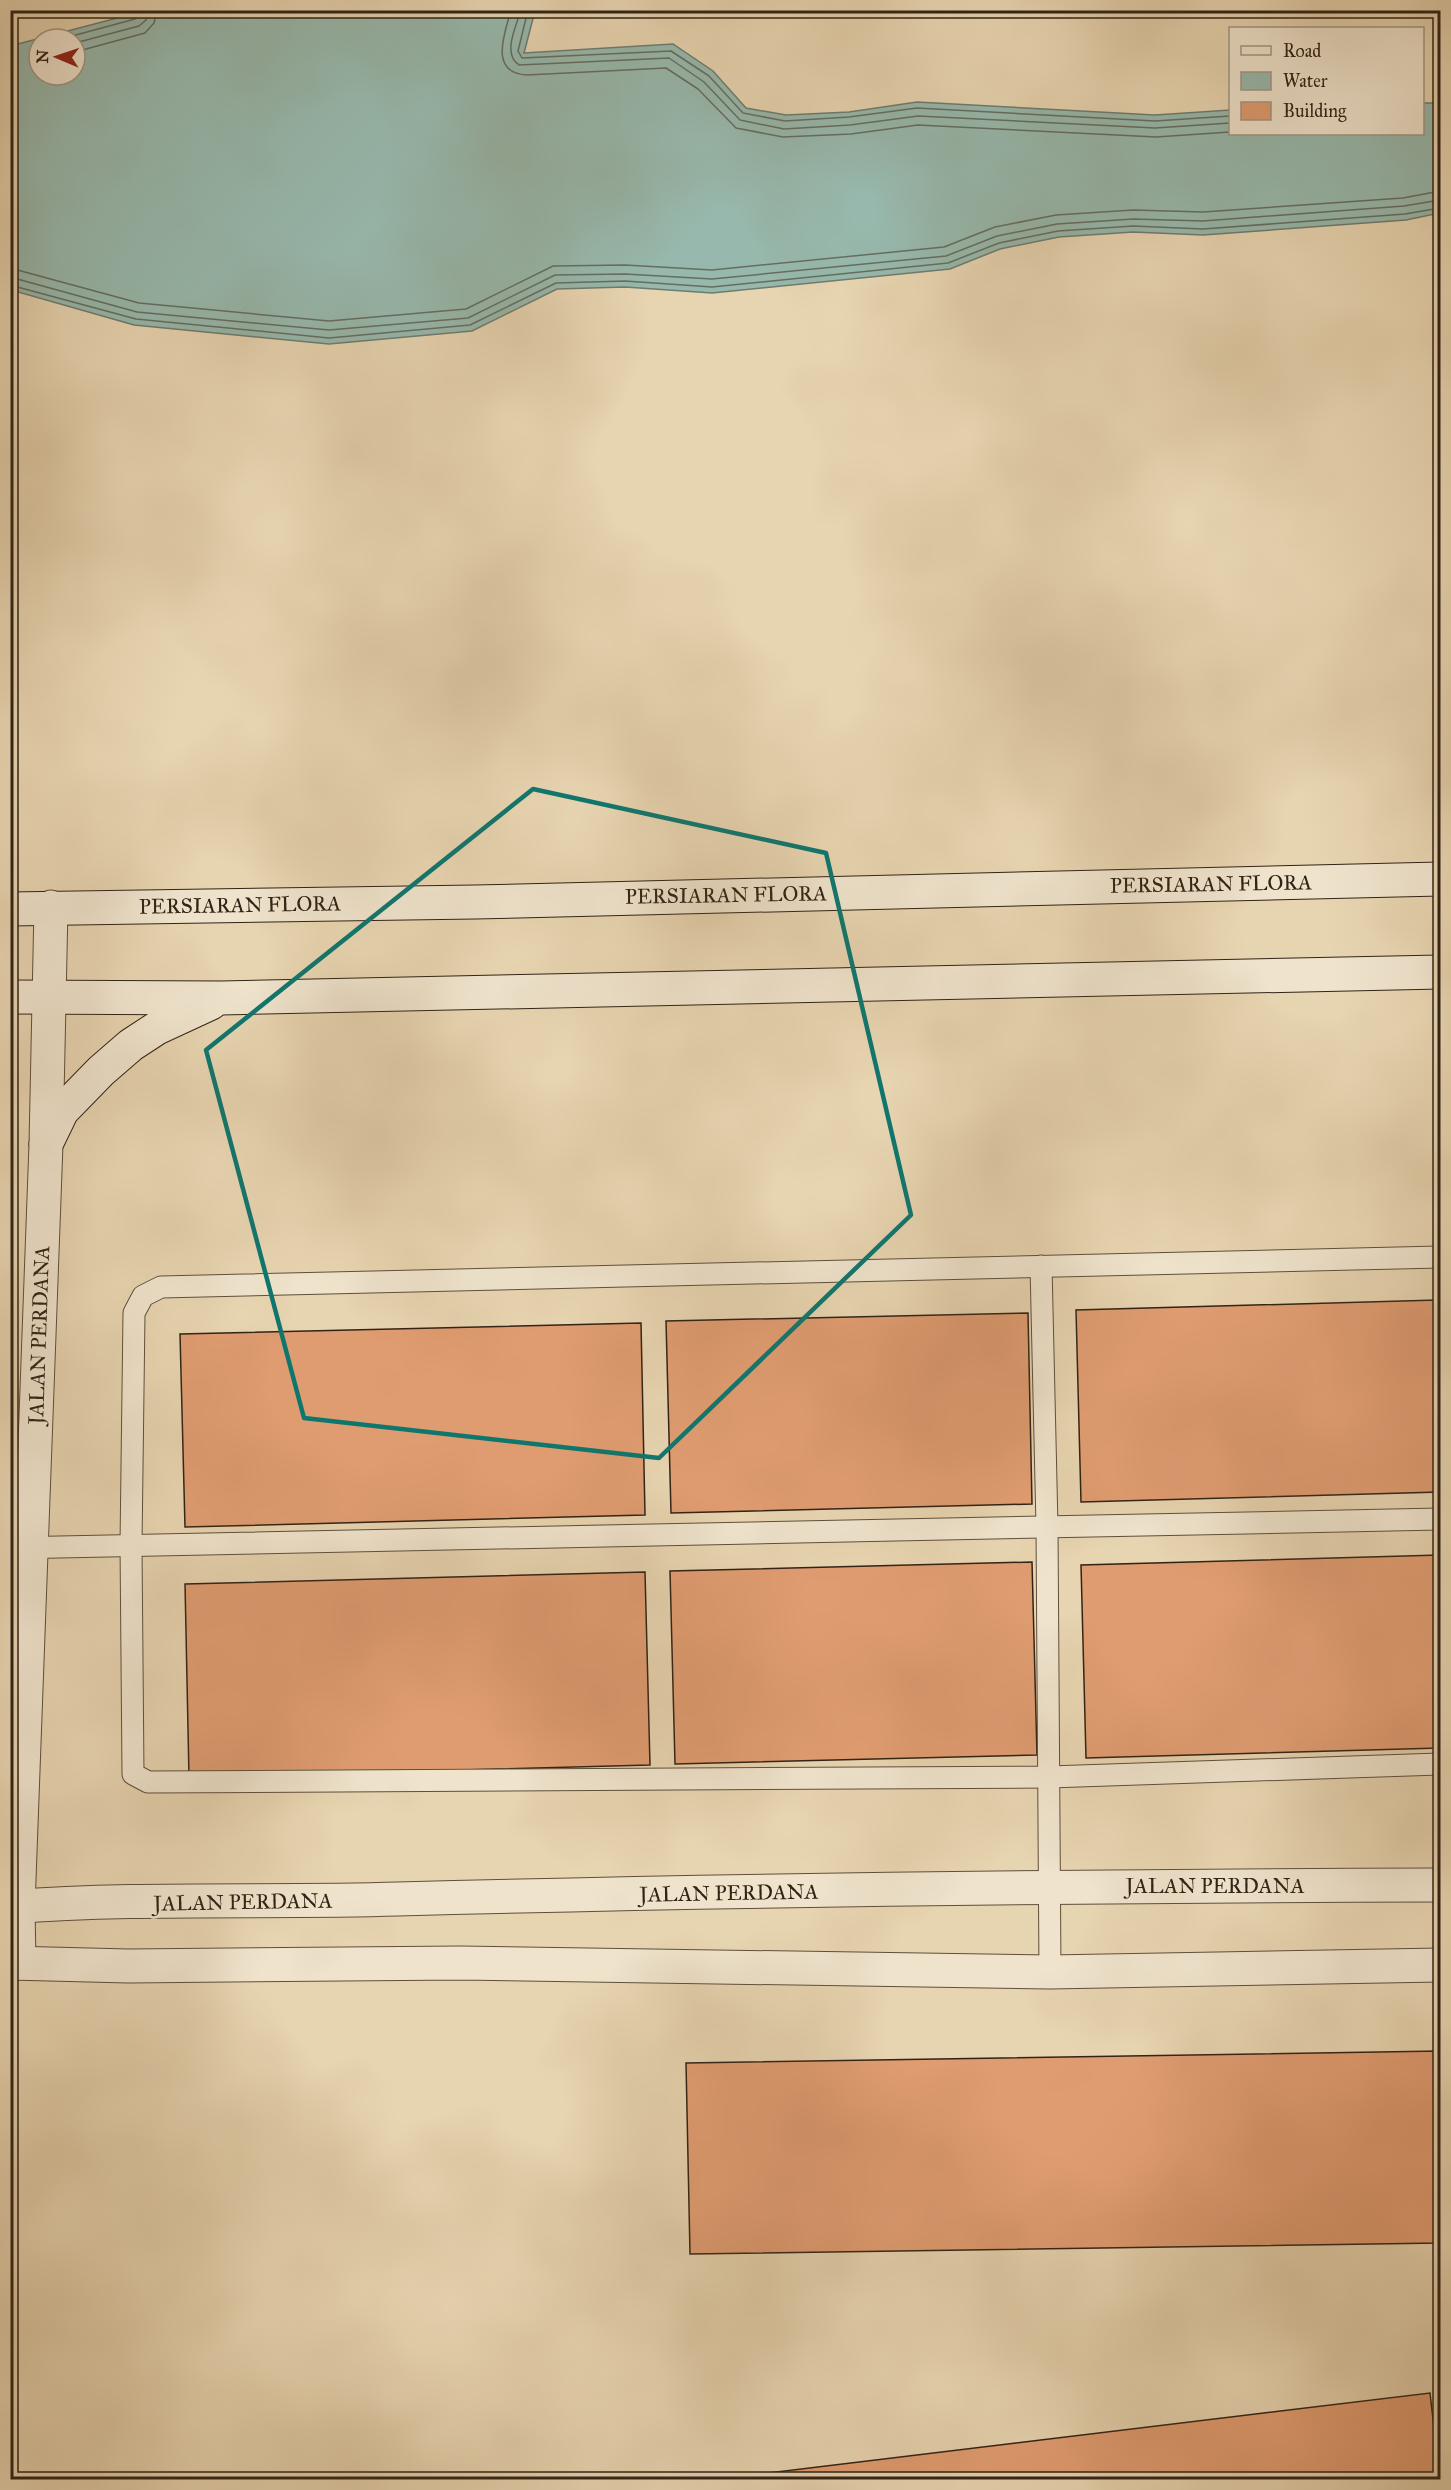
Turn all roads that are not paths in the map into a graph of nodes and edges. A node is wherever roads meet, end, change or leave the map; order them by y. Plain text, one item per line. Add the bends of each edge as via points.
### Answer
1 (1440, 879) edge
2 (51, 907) junction
3 (10, 909) edge
4 (1440, 972) edge
5 (50, 997) junction
6 (10, 998) edge
7 (220, 999) junction
8 (46, 1144) junction
9 (1440, 1257) edge
10 (1041, 1266) junction
11 (1440, 1519) edge
12 (1047, 1526) junction
13 (131, 1545) junction
14 (21, 1548) edge
15 (1440, 1764) edge
16 (1049, 1777) junction
17 (1440, 1885) edge
18 (1048, 1887) junction
19 (14, 1907) edge
20 (15, 1963) edge
21 (1440, 1965) edge
22 (1050, 1972) junction

1 - 2 street, PERSIARAN FLORA via 464,902
2 - 3 street, PERSIARAN FLORA
2 - 5 street, JALAN PERDANA
4 - 7 street
5 - 6 street
5 - 7 street
5 - 8 street, JALAN PERDANA
7 - 8 street via 130,1045 62,1111
8 - 14 street, JALAN PERDANA
9 - 10 lane
10 - 12 lane
10 - 13 lane via 161,1287 143,1296 134,1313
11 - 12 lane
12 - 13 lane
12 - 16 lane
13 - 14 lane
13 - 16 lane via 133,1774 148,1782
14 - 19 street, JALAN PERDANA
15 - 16 lane
16 - 18 lane
17 - 18 street, JALAN PERDANA
18 - 19 street, JALAN PERDANA via 348,1901 215,1900
18 - 22 lane
19 - 20 street, JALAN PERDANA
20 - 22 street, JALAN PERDANA via 460,1963
21 - 22 street, JALAN PERDANA

